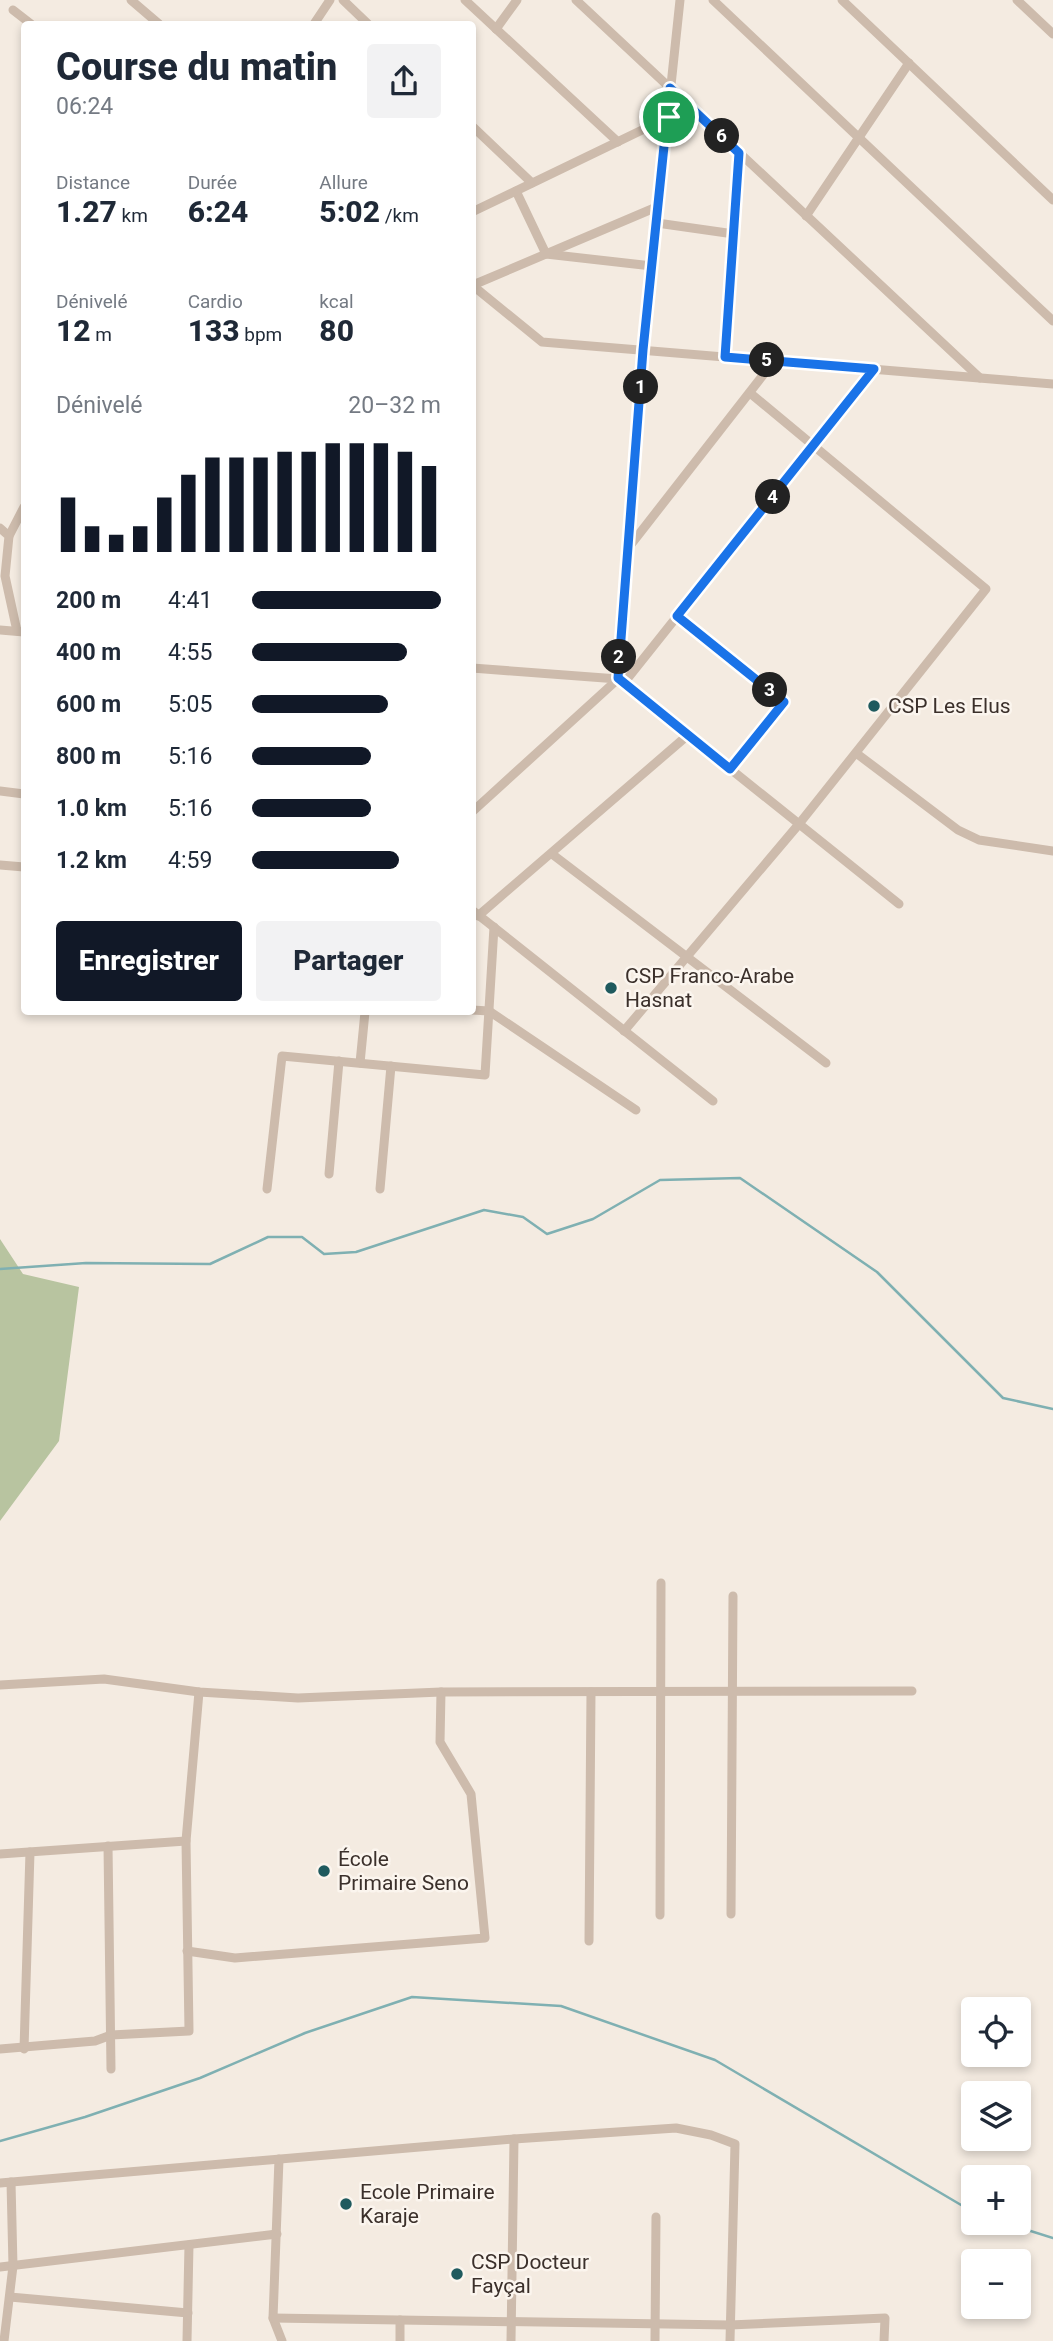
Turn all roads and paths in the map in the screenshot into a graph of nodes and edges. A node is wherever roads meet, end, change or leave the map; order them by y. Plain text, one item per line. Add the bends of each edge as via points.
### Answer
1 (131, 0) edge
2 (331, 0) edge
3 (343, 0) edge
4 (465, 0) edge
5 (517, 0) edge
6 (576, 0) edge
7 (680, 0) edge
8 (713, 0) edge
9 (842, 0) edge
10 (1017, 0) edge
11 (13, 10) dead end
12 (27, 21) edge
13 (156, 21) edge
14 (316, 21) edge
15 (365, 21) edge
16 (496, 29) junction
17 (1053, 34) edge
18 (909, 64) junction
19 (670, 88) junction
20 (669, 117) junction
21 (476, 130) edge
22 (859, 138) junction
23 (618, 142) junction
24 (739, 153) junction
25 (532, 183) junction
26 (516, 191) junction
27 (1053, 200) edge
28 (659, 206) junction
29 (476, 210) edge
30 (806, 216) junction
31 (657, 223) junction
32 (734, 234) junction
33 (546, 254) junction
34 (653, 266) junction
35 (476, 284) edge
36 (476, 287) edge
37 (1053, 321) edge
38 (643, 350) junction
39 (725, 357) junction
40 (775, 361) junction
41 (874, 369) junction
42 (980, 378) junction
43 (1053, 384) edge
44 (750, 393) junction
45 (813, 446) junction
46 (21, 513) edge
47 (0, 528) edge
48 (9, 536) junction
49 (628, 549) junction
50 (677, 616) junction
51 (0, 631) edge
52 (21, 632) edge
53 (476, 668) edge
54 (621, 681) junction
55 (688, 735) junction
56 (856, 752) junction
57 (730, 769) junction
58 (0, 792) edge
59 (21, 793) edge
60 (476, 808) edge
61 (799, 824) junction
62 (1053, 850) edge
63 (552, 854) junction
64 (0, 865) edge
65 (21, 867) edge
66 (899, 904) dead end
67 (476, 913) edge
68 (476, 915) edge
69 (494, 927) junction
70 (687, 956) junction
71 (476, 1010) edge
72 (489, 1011) junction
73 (365, 1015) edge
74 (624, 1031) junction
75 (339, 1061) junction
76 (360, 1063) junction
77 (826, 1063) dead end
78 (391, 1066) junction
79 (713, 1101) dead end
80 (636, 1110) dead end
81 (329, 1174) dead end
82 (267, 1189) dead end
83 (380, 1189) dead end
84 (661, 1583) dead end
85 (733, 1596) dead end
86 (0, 1685) edge
87 (912, 1691) dead end
88 (199, 1692) junction
89 (442, 1692) junction
90 (591, 1692) junction
91 (661, 1692) junction
92 (732, 1692) junction
93 (186, 1841) junction
94 (108, 1846) junction
95 (30, 1852) junction
96 (0, 1854) edge
97 (731, 1914) dead end
98 (660, 1915) dead end
99 (589, 1941) dead end
100 (187, 1951) junction
101 (111, 2035) junction
102 (0, 2049) edge
103 (24, 2049) junction
104 (111, 2069) dead end
105 (514, 2139) junction
106 (279, 2159) junction
107 (10, 2182) junction
108 (0, 2183) edge
109 (656, 2217) dead end
110 (277, 2234) junction
111 (189, 2245) junction
112 (13, 2266) junction
113 (0, 2267) edge
114 (9, 2297) junction
115 (188, 2312) junction
116 (273, 2318) junction
117 (400, 2320) junction
118 (511, 2322) junction
119 (655, 2324) junction
120 (730, 2325) junction
121 (4, 2341) edge
122 (187, 2341) edge
123 (282, 2341) edge
124 (400, 2341) edge
125 (511, 2341) edge
126 (655, 2341) edge
127 (730, 2341) edge
128 (884, 2341) edge

1 - 13 street
2 - 14 street
3 - 15 street
4 - 16 street
5 - 16 street
6 - 19 street
7 - 19 street
8 - 22 street
9 - 18 street
10 - 17 street
11 - 12 street
16 - 23 street
18 - 22 street
18 - 27 street
19 - 20 street
19 - 24 street
20 - 23 street
20 - 28 street
21 - 25 street
22 - 30 street
22 - 37 street
23 - 25 street
24 - 30 street
24 - 32 street
25 - 26 street
26 - 29 street
26 - 33 street
28 - 31 street
28 - 33 street
30 - 42 street
31 - 32 street
31 - 34 street
32 - 39 street
33 - 34 street
33 - 35 street
34 - 38 street
36 - 38 street via 542,342
38 - 39 street
38 - 49 street
39 - 40 street
40 - 41 street
40 - 44 street
41 - 42 street
41 - 45 street
42 - 43 street
44 - 45 street
44 - 49 street
45 - 50 street
45 - 56 street via 986,589
46 - 48 street
47 - 48 street
48 - 52 street via 5,576
49 - 54 street
50 - 54 street
50 - 57 street via 784,702
51 - 52 street
53 - 54 street
54 - 55 street
54 - 60 street
55 - 57 street
55 - 63 street
56 - 61 street
56 - 62 street via 958,830 979,840
57 - 61 street
58 - 59 street
61 - 66 street
61 - 70 street
63 - 67 street
63 - 70 street
64 - 65 street
68 - 69 street
69 - 72 street
69 - 74 street
70 - 74 street
70 - 77 street
71 - 72 street
72 - 78 street via 485,1075
72 - 80 street
73 - 76 street
74 - 79 street
75 - 76 street
75 - 81 street
75 - 82 street via 282,1056
76 - 78 street
78 - 83 street
84 - 91 street
85 - 92 street
86 - 88 street via 104,1679
87 - 92 street
88 - 89 street via 298,1698
88 - 93 street
89 - 90 street
89 - 100 street via 440,1742 471,1794 485,1938 234,1958
90 - 91 street
90 - 99 street
91 - 92 street
91 - 98 street
92 - 97 street
93 - 94 street
93 - 100 street
94 - 95 street
94 - 101 street
95 - 96 street
95 - 103 street
100 - 101 street via 189,2031
101 - 103 street
101 - 104 street
102 - 103 street
105 - 106 street
105 - 118 street
105 - 120 street via 676,2128 735,2144
106 - 107 street
106 - 110 street
107 - 108 street
107 - 112 street
109 - 119 street
110 - 111 street
110 - 116 street
111 - 112 street
111 - 115 street
112 - 113 street
112 - 114 street
114 - 115 street
114 - 121 street
115 - 122 street
116 - 117 street
116 - 123 street
117 - 118 street
117 - 124 street
118 - 119 street
118 - 125 street
119 - 120 street
119 - 126 street
120 - 127 street
120 - 128 street via 885,2318

